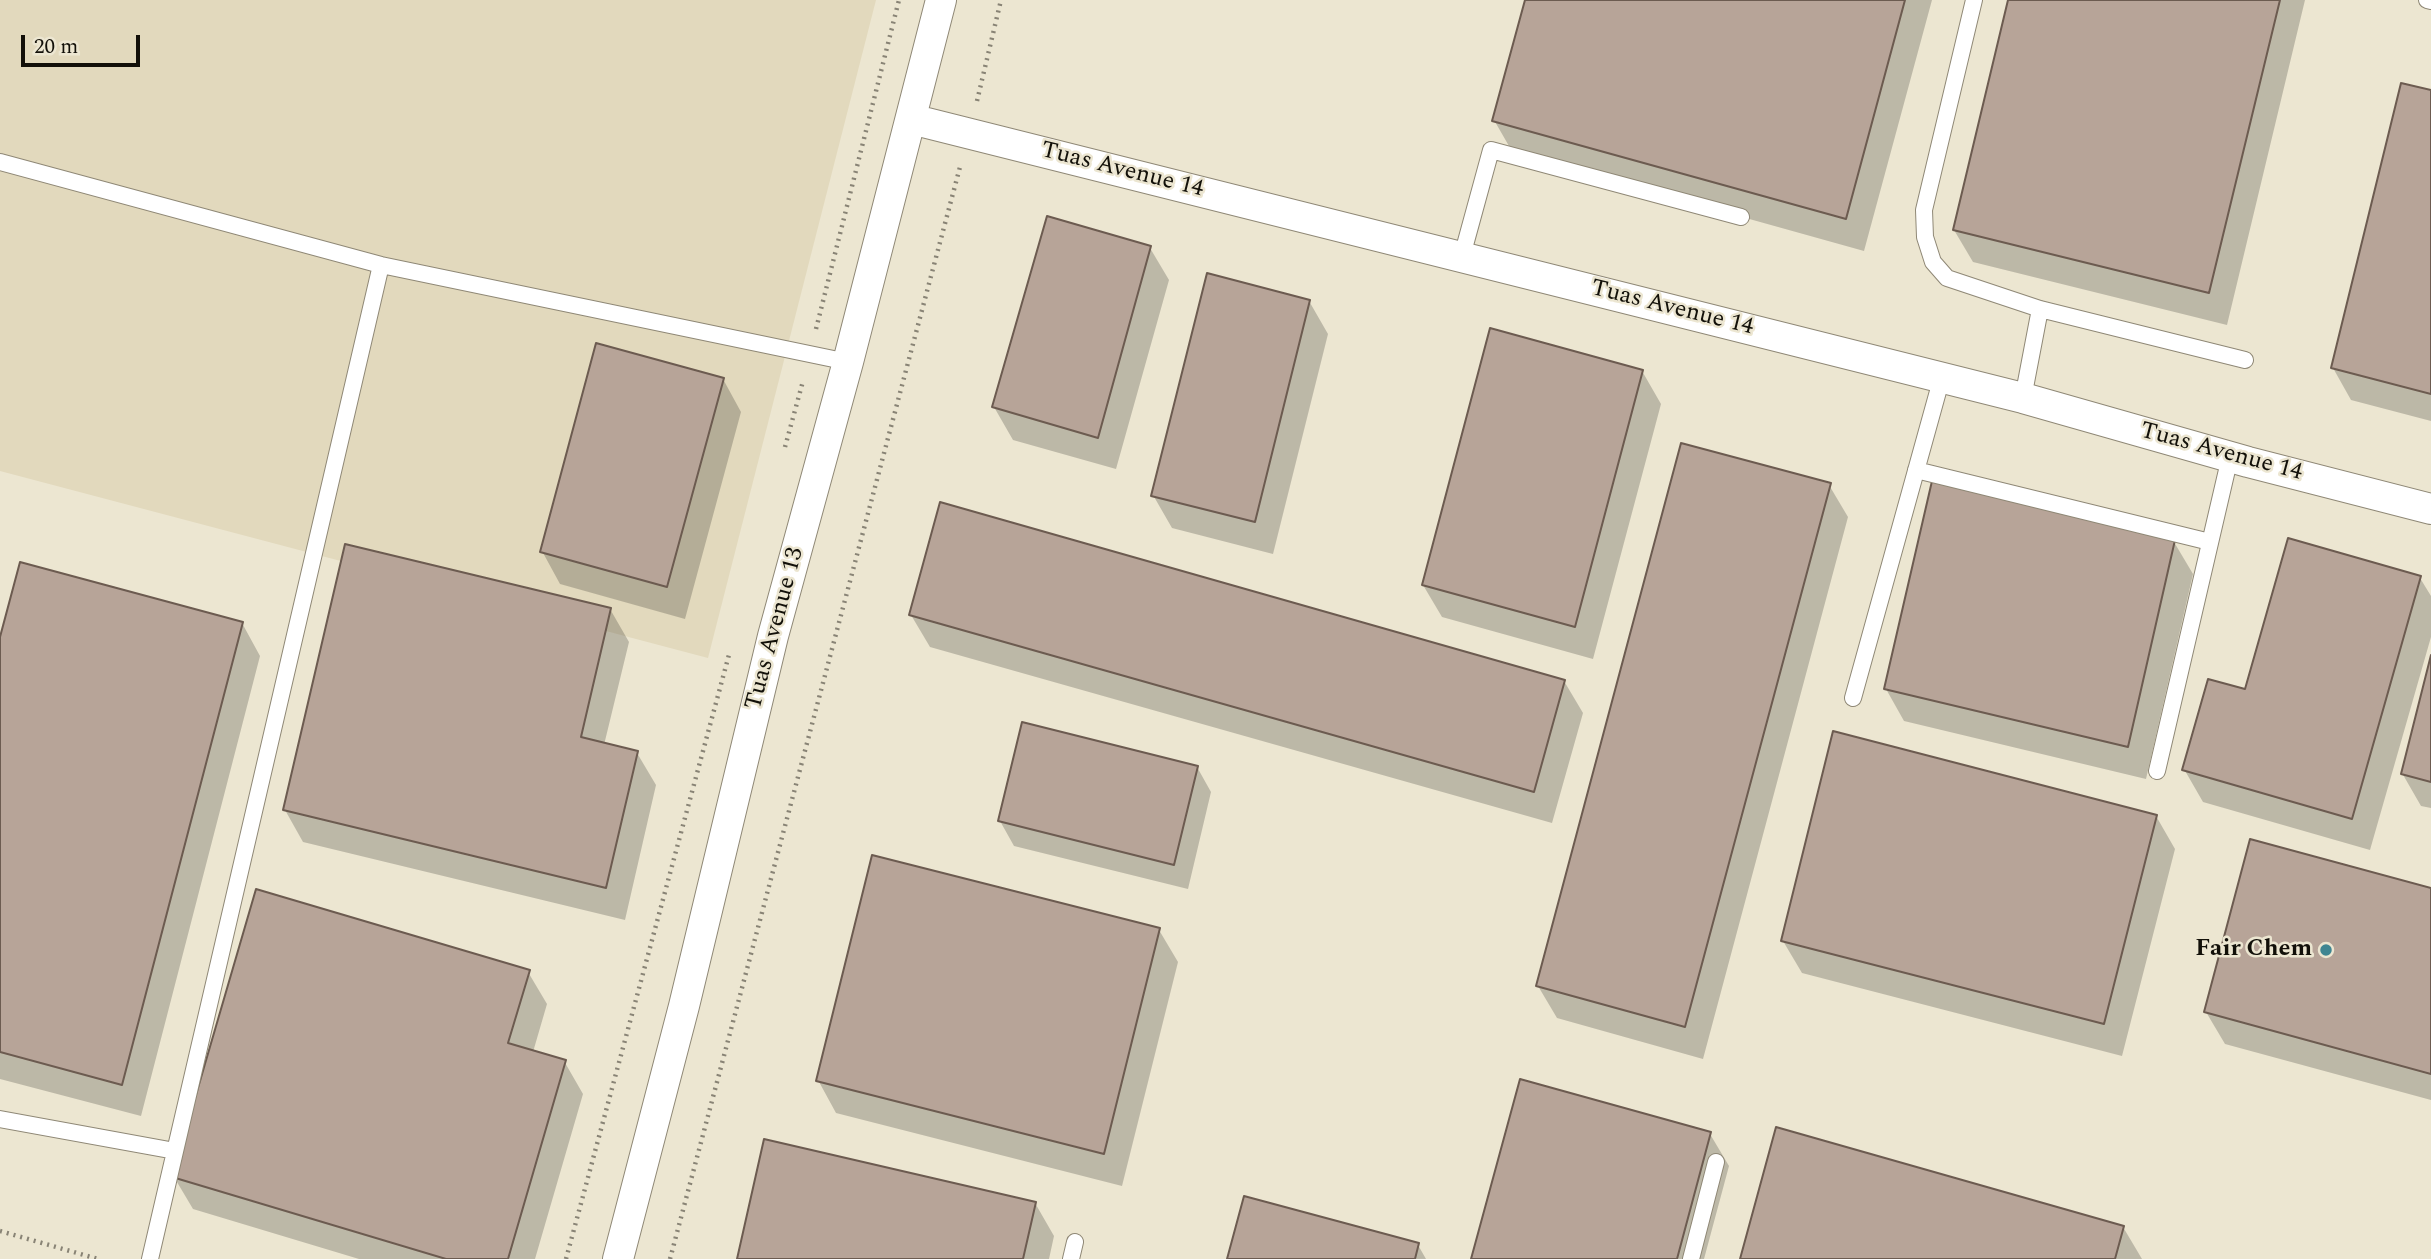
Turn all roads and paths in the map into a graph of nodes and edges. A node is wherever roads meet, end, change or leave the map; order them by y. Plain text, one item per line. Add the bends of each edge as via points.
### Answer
1 (899, 0) edge
2 (942, 0) edge
3 (1001, 0) edge
4 (1974, 0) edge
5 (911, 119) junction
6 (969, 133) junction
7 (0, 162) edge
8 (1741, 217) dead end
9 (1462, 256) junction
10 (381, 265) junction
11 (2040, 309) junction
12 (810, 354) junction
13 (2245, 360) dead end
14 (848, 362) junction
15 (1942, 377) junction
16 (2023, 398) junction
17 (785, 448) dead end
18 (2230, 457) junction
19 (1916, 470) junction
20 (2431, 509) edge
21 (2210, 542) junction
22 (734, 637) dead end
23 (1853, 698) dead end
24 (2157, 771) dead end
25 (0, 1119) edge
26 (175, 1151) junction
27 (1716, 1161) dead end
28 (0, 1231) edge
29 (1075, 1242) dead end
30 (98, 1259) edge
31 (150, 1259) edge
32 (566, 1259) edge
33 (618, 1259) edge
34 (670, 1259) edge
35 (1071, 1259) edge
36 (1691, 1259) edge

1 - 12 path
2 - 5 street, Tuas Avenue 13
3 - 6 path
4 - 11 lane via 1924,209 1925,237 1933,262 1947,278
5 - 6 street, Tuas Avenue 14
5 - 14 street, Tuas Avenue 13
6 - 9 street, Tuas Avenue 14
6 - 34 path
7 - 10 lane
8 - 9 lane via 1491,150
9 - 15 street, Tuas Avenue 14
10 - 12 lane
10 - 26 lane
11 - 13 lane
11 - 16 lane
12 - 14 lane
12 - 17 path
14 - 33 street, Tuas Avenue 13 via 773,636
15 - 16 street, Tuas Avenue 14
15 - 19 lane
16 - 18 street, Tuas Avenue 14
18 - 20 street, Tuas Avenue 14
18 - 21 lane
19 - 21 lane
19 - 23 lane
21 - 24 lane
22 - 32 path
25 - 26 lane
26 - 31 lane
27 - 36 lane
28 - 30 path
29 - 35 lane

